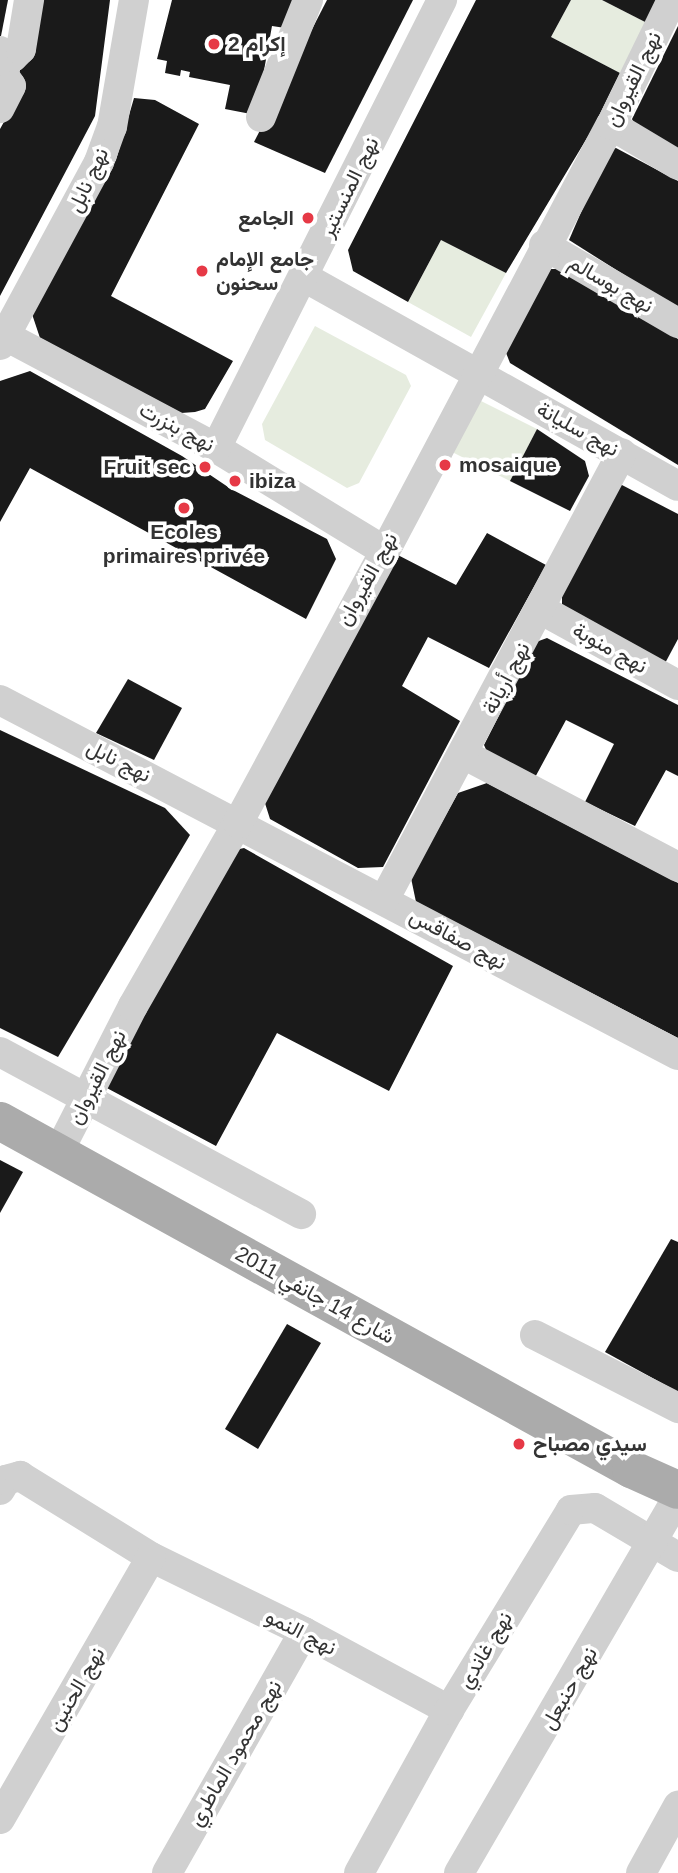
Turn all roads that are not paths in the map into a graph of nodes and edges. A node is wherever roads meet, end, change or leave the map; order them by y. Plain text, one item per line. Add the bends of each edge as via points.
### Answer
1 (29, 0) edge
2 (134, 0) edge
3 (308, 0) edge
4 (442, 0) edge
5 (672, 0) edge
6 (0, 51) edge
7 (0, 70) edge
8 (0, 108) edge
9 (261, 117) dead end
10 (611, 125) junction
11 (678, 165) edge
12 (544, 245) junction
13 (304, 277) junction
14 (678, 323) edge
15 (1, 338) edge
16 (478, 374) junction
17 (216, 448) junction
18 (622, 453) junction
19 (678, 486) edge
20 (385, 551) junction
21 (542, 610) junction
22 (678, 685) edge
23 (0, 700) edge
24 (465, 755) junction
25 (238, 822) junction
26 (678, 867) edge
27 (384, 900) junction
28 (0, 1052) edge
29 (678, 1055) edge
30 (86, 1100) junction
31 (0, 1121) edge
32 (57, 1156) junction
33 (301, 1214) dead end
34 (535, 1335) dead end
35 (678, 1408) edge
36 (0, 1490) edge
37 (677, 1497) edge
38 (652, 1543) junction
39 (678, 1557) edge
40 (151, 1558) junction
41 (304, 1632) junction
42 (449, 1710) junction
43 (678, 1806) edge
44 (0, 1819) edge
45 (167, 1873) edge
46 (359, 1873) edge
47 (459, 1873) edge
48 (641, 1873) edge

1 - 6 street via 21,49 13,57
2 - 15 street, نهج نابل via 112,127 99,162
3 - 9 street
4 - 13 street, نهج المنستير
5 - 10 street, نهج القيروان
7 - 8 street via 12,86
10 - 11 street
10 - 12 street, نهج القيروان
12 - 14 street, نهج بوسالم
12 - 16 street, نهج القيروان
13 - 16 street, نهج سليانة
13 - 17 street, نهج المنستير
15 - 17 street, نهج بنزرت
16 - 18 street, نهج سليانة
16 - 20 street, نهج القيروان
17 - 20 street, نهج بنزرت
18 - 19 street, نهج سليانة
18 - 21 street, نهج أريانة
20 - 25 street, نهج القيروان
21 - 22 street, نهج منوبة
21 - 24 street, نهج أريانة
23 - 25 street, نهج نابل
24 - 26 street
24 - 27 street, نهج أريانة
25 - 27 street, نهج صفاقس
25 - 30 street, نهج القيروان via 133,1006
27 - 29 street, نهج صفاقس
28 - 30 street
30 - 32 street, نهج القيروان
30 - 33 street
31 - 32 main road, شارع 14 جانفي 2011
32 - 37 main road, شارع 14 جانفي 2011
34 - 35 street
36 - 40 street, نهج النمو via 6,1480 20,1476
37 - 38 street, نهج حنبعل
38 - 39 street
38 - 42 street, نهج غاندي via 595,1508 571,1510
38 - 47 street, نهج حنبعل
40 - 41 street, نهج النمو
40 - 44 street, نهج الحنين
41 - 42 street, نهج النمو
41 - 45 street, نهج محمود الماطري
42 - 46 street, نهج غاندي
43 - 48 street

